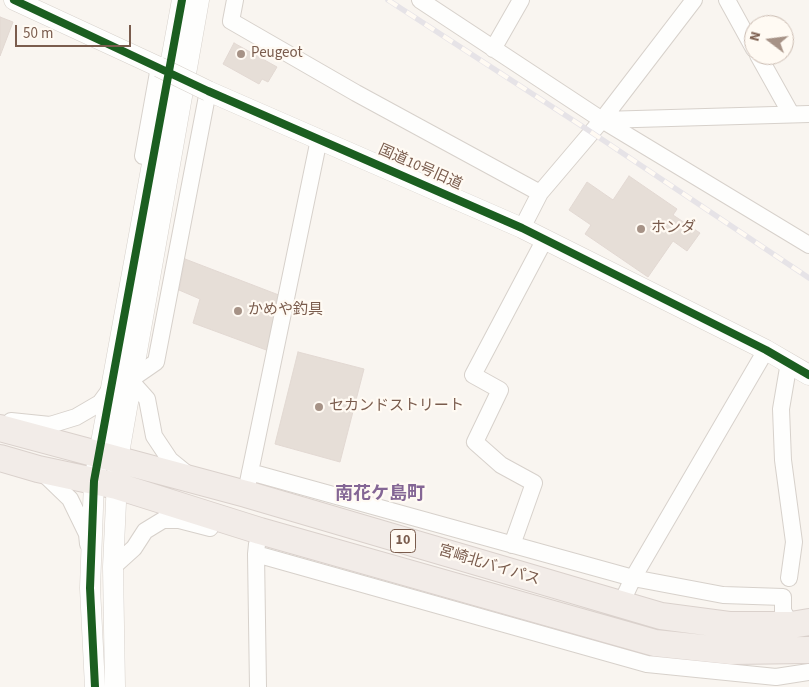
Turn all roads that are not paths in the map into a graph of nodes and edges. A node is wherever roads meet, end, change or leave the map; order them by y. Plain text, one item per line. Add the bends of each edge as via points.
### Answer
1 (14, 0) edge
2 (182, 0) edge
3 (199, 0) edge
4 (235, 0) edge
5 (420, 0) edge
6 (521, 0) edge
7 (694, 0) edge
8 (727, 0) edge
9 (744, 31) edge
10 (493, 49) junction
11 (763, 65) edge
12 (159, 68) junction
13 (208, 91) junction
14 (790, 114) junction
15 (809, 114) edge
16 (602, 120) junction
17 (319, 139) junction
18 (540, 193) junction
19 (522, 228) junction
20 (545, 239) junction
21 (809, 245) edge
22 (766, 350) junction
23 (789, 362) junction
24 (809, 375) edge
25 (130, 380) junction
26 (111, 388) junction
27 (0, 421) edge
28 (0, 428) edge
29 (109, 456) junction
30 (0, 458) edge
31 (38, 469) junction
32 (194, 480) junction
33 (106, 483) junction
34 (248, 483) junction
35 (258, 543) junction
36 (512, 545) junction
37 (113, 567) junction
38 (633, 578) junction
39 (789, 578) dead end
40 (90, 588) junction
41 (620, 606) junction
42 (800, 624) edge
43 (809, 650) edge
44 (809, 672) edge
45 (96, 687) edge
46 (115, 687) edge
47 (258, 687) edge

1 - 12 street, 国道10号旧道
2 - 26 street
3 - 25 street
4 - 18 street via 232,21
5 - 10 street
6 - 10 street
7 - 16 street
8 - 9 street
10 - 16 street
11 - 14 street
12 - 13 street, 国道10号旧道, bridge
12 - 26 street via 108,361
13 - 17 street, 国道10号旧道
13 - 25 street via 156,362
14 - 15 street
14 - 16 street
16 - 18 street
16 - 21 street
17 - 19 street, 国道10号旧道
17 - 34 street
18 - 19 street
19 - 20 street, 国道10号旧道
20 - 22 street, 国道10号旧道
20 - 36 street via 472,375 500,390 475,442 501,465 534,483
22 - 23 street, 国道10号旧道
22 - 38 street
23 - 24 street, 国道10号旧道
23 - 39 street via 781,409 783,460 794,542
25 - 29 street
25 - 32 street via 147,399 154,436 170,460
26 - 27 street via 100,403 50,425
26 - 29 street
28 - 29 highway, 宮崎北バイパス / 10
29 - 32 highway, 宮崎北バイパス / 10
29 - 33 street
30 - 31 highway, 宮崎北バイパス / 10
31 - 33 highway, 宮崎北バイパス / 10
31 - 40 street via 70,499 87,534
32 - 34 highway, 宮崎北バイパス / 10
33 - 35 highway, 宮崎北バイパス / 10
33 - 37 street
33 - 40 street
34 - 36 street
34 - 41 highway, 宮崎北バイパス / 10
35 - 37 street via 179,520 163,520 144,531 134,548
35 - 43 highway, 宮崎北バイパス / 10 via 655,643 731,651
35 - 44 street via 647,664 776,677
35 - 47 street
36 - 38 street
37 - 46 street
38 - 41 street
38 - 42 street via 722,595 783,597 784,611
40 - 45 street
41 - 42 highway, 宮崎北バイパス / 10 via 661,616 729,625

